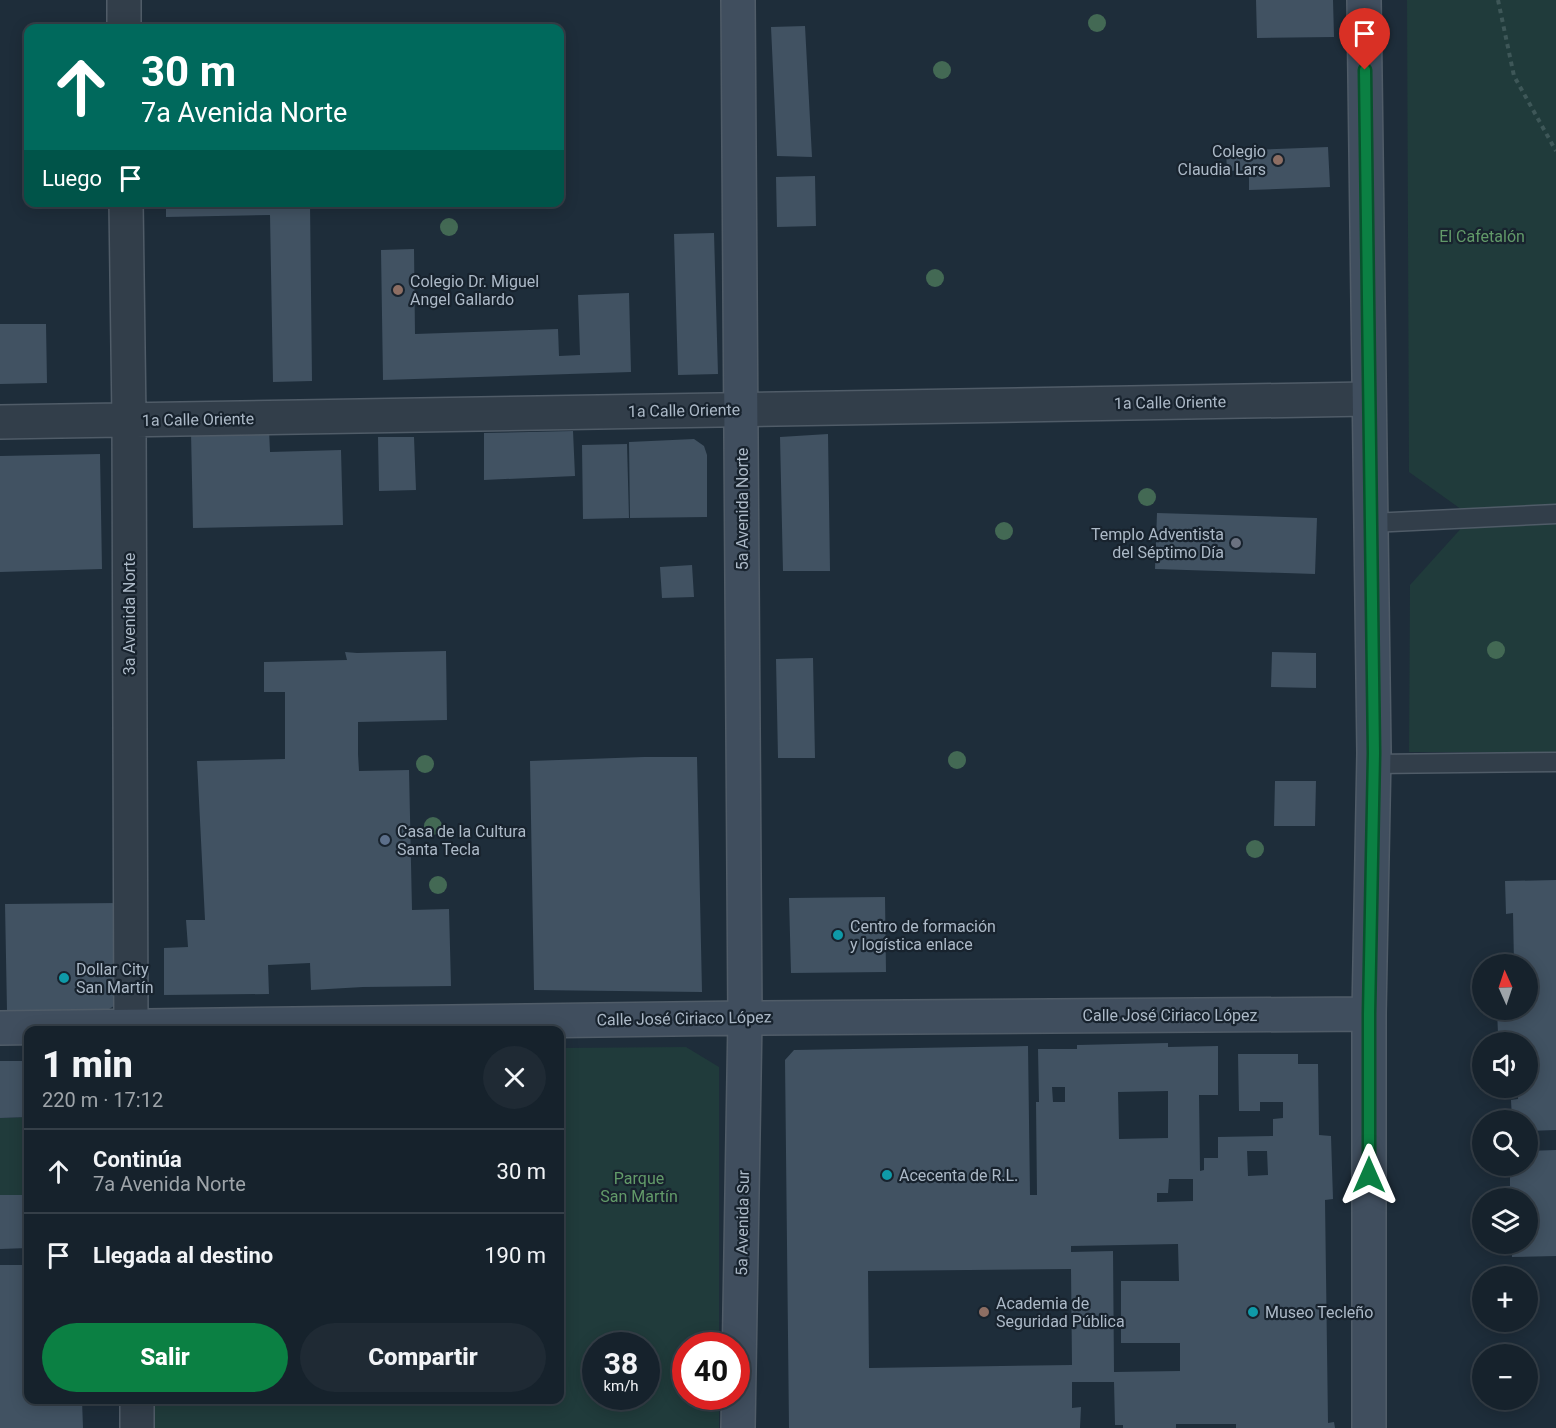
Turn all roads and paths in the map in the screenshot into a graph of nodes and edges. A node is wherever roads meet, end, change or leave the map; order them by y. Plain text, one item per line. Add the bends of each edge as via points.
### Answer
1 (124, 0) edge
2 (738, 0) edge
3 (1364, 0) edge
4 (1498, 0) edge
5 (124, 24) edge
6 (1556, 151) edge
7 (126, 207) edge
8 (1368, 399) junction
9 (741, 409) junction
10 (129, 420) junction
11 (0, 422) edge
12 (1556, 514) edge
13 (1371, 523) junction
14 (1556, 762) edge
15 (1374, 764) junction
16 (1369, 1014) junction
17 (745, 1018) junction
18 (130, 1026) edge
19 (253, 1026) edge
20 (0, 1028) edge
21 (24, 1028) edge
22 (137, 1404) edge
23 (137, 1428) edge
24 (738, 1428) edge
25 (1369, 1428) edge

1 - 5 street
2 - 9 street, 5a Avenida Norte
3 - 8 street
4 - 6 path via 1514,76
7 - 10 street, 3a Avenida Norte
8 - 9 street, 1a Calle Oriente
8 - 13 street
9 - 10 street, 1a Calle Oriente
9 - 17 street, 5a Avenida Norte
10 - 11 street, 1a Calle Oriente
10 - 18 street, 3a Avenida Norte
12 - 13 lane
13 - 15 street
14 - 15 lane
15 - 16 street
16 - 17 street, Calle José Ciriaco López
16 - 25 street
17 - 19 street, Calle José Ciriaco López
17 - 24 street, 5a Avenida Sur
20 - 21 street, Calle José Ciriaco López
22 - 23 street

